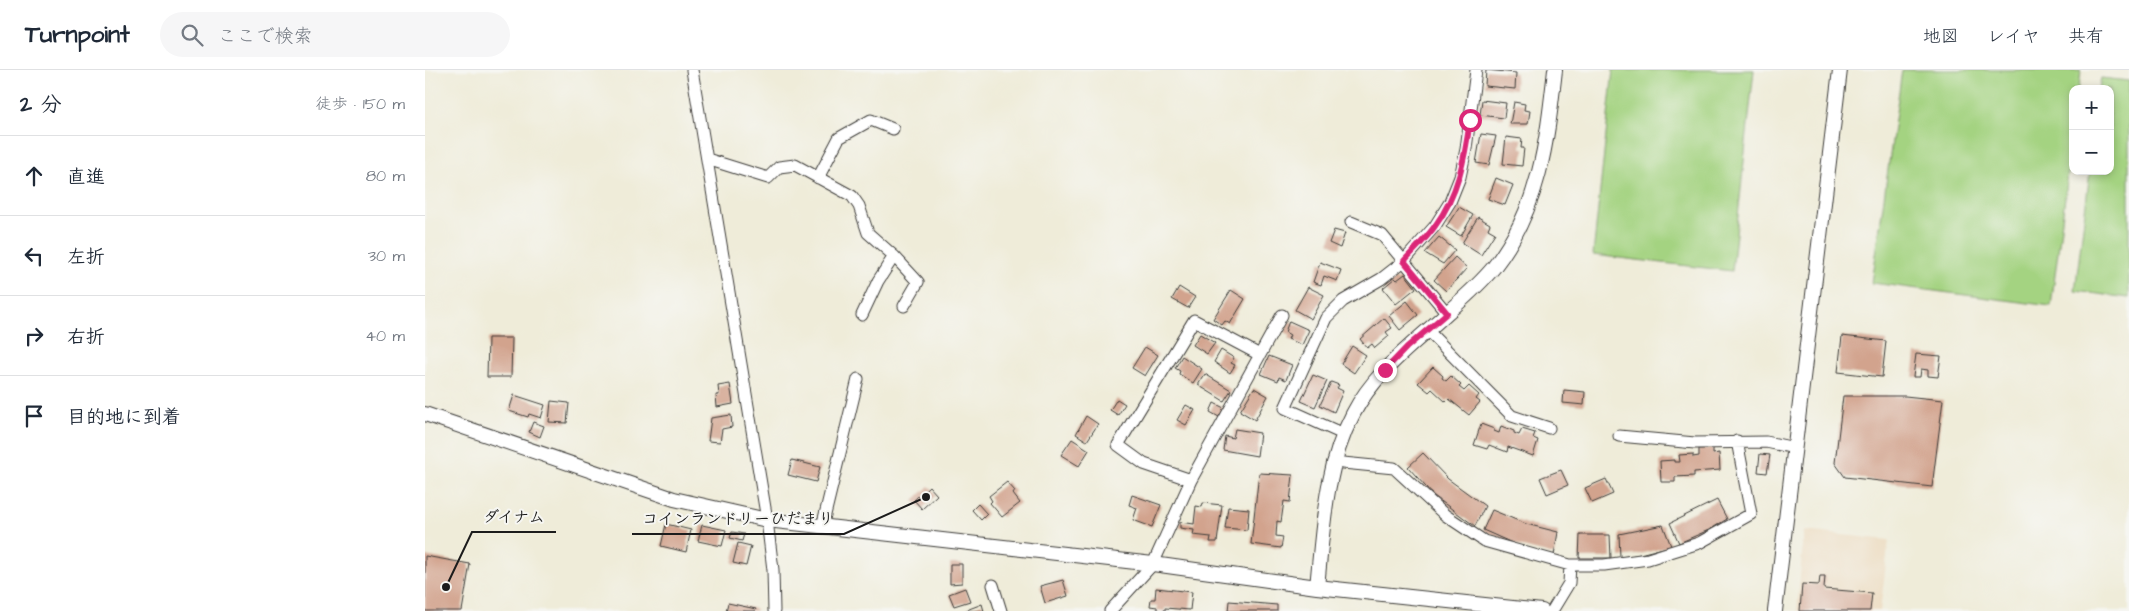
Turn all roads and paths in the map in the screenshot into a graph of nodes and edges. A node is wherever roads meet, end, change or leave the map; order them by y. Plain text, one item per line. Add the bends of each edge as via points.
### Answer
1 (692, 70) edge
2 (1476, 70) edge
3 (1555, 70) edge
4 (1840, 70) edge
5 (893, 129) dead end
6 (707, 158) junction
7 (819, 178) junction
8 (1351, 222) dead end
9 (894, 256) junction
10 (1404, 261) junction
11 (904, 306) dead end
12 (1447, 313) junction
13 (1282, 315) dead end
14 (862, 316) dead end
15 (1427, 330) junction
16 (1260, 355) junction
17 (858, 379) dead end
18 (425, 414) edge
19 (1549, 428) dead end
20 (1343, 434) junction
21 (1619, 436) dead end
22 (1737, 441) junction
23 (1795, 448) junction
24 (1333, 462) junction
25 (1191, 480) junction
26 (767, 520) junction
27 (823, 527) junction
28 (1153, 564) junction
29 (1570, 565) junction
30 (993, 585) dead end
31 (1317, 587) junction
32 (774, 611) edge
33 (1001, 611) edge
34 (1110, 611) edge
35 (1542, 611) edge
36 (1551, 611) edge
37 (1775, 611) edge

1 - 6 street
2 - 10 street via 1460,177 1435,226
3 - 12 street via 1544,158 1525,213 1494,267
4 - 23 street
5 - 7 street via 871,120 839,138
6 - 7 street via 768,178 779,167 795,165
6 - 26 street
7 - 9 street via 852,196 859,206 868,234
8 - 10 street via 1383,236
9 - 11 street via 919,282
9 - 14 street
10 - 12 street
10 - 20 street via 1343,301 1326,318 1285,408
12 - 15 street
13 - 16 street
15 - 19 street via 1512,416
15 - 20 street via 1373,383
16 - 25 street
16 - 25 street via 1194,320 1118,445 1144,464
17 - 27 street
18 - 26 street via 666,496
20 - 24 street
21 - 22 street via 1695,443
22 - 23 street
22 - 29 street via 1751,514 1699,543 1649,559 1604,566
23 - 37 street
24 - 29 street via 1394,468 1445,515 1484,541
24 - 31 street
25 - 28 street
26 - 27 street
26 - 32 street
27 - 28 street
28 - 31 street
28 - 34 street
29 - 36 street via 1569,583
30 - 33 street
31 - 35 street

